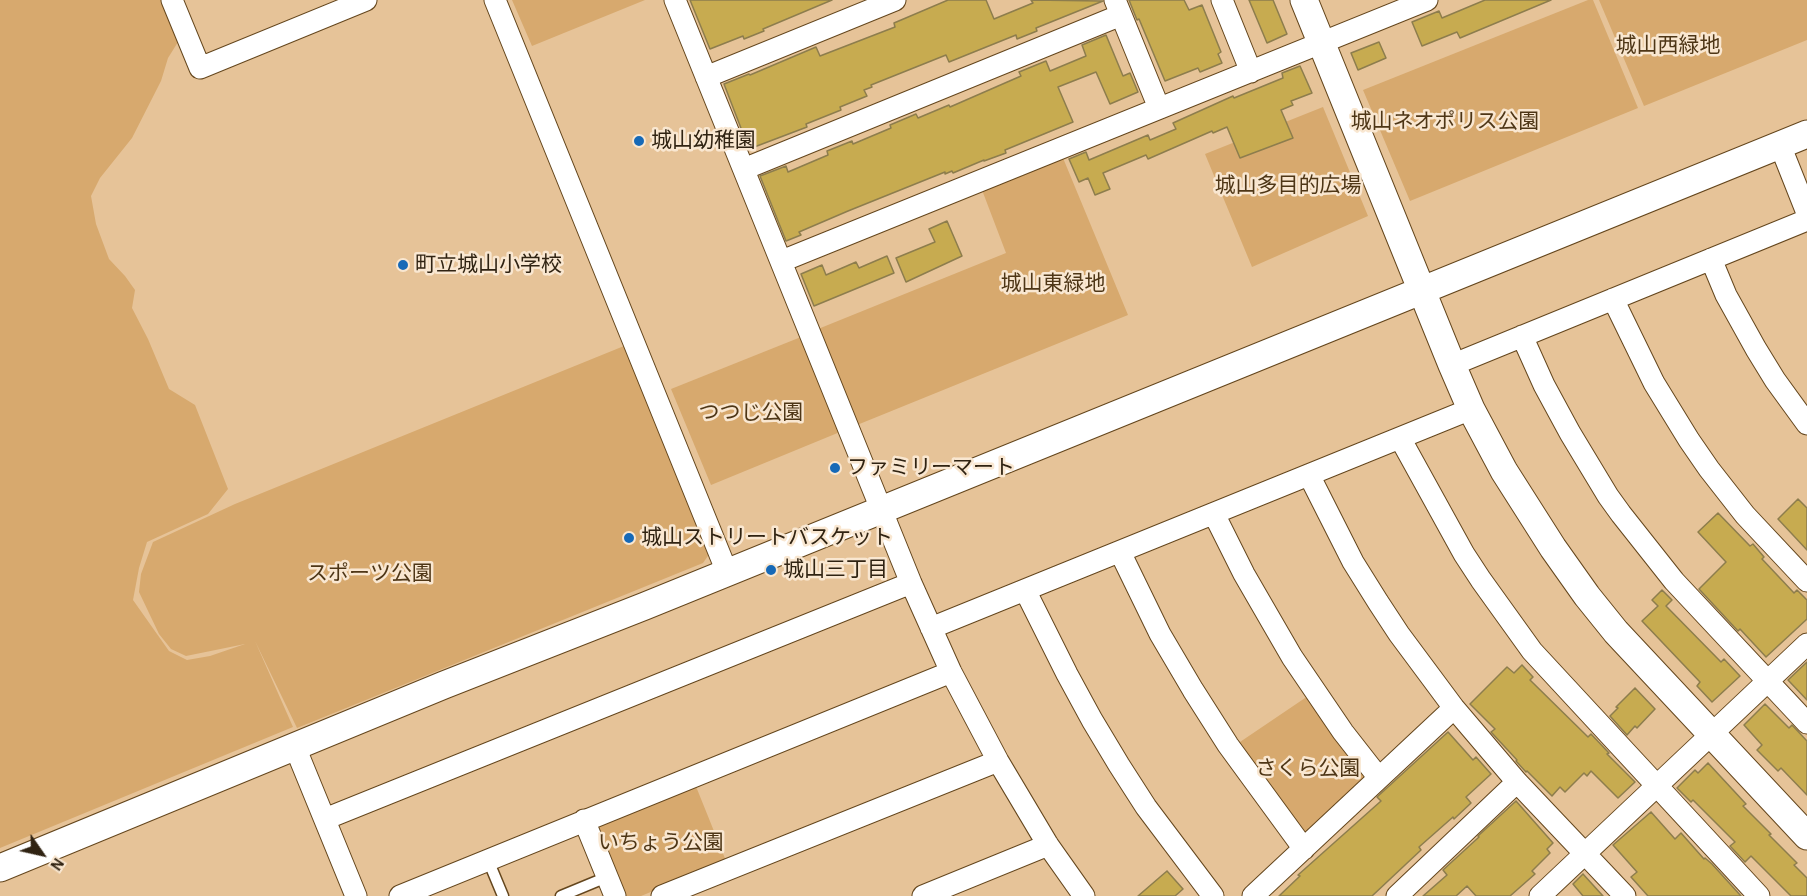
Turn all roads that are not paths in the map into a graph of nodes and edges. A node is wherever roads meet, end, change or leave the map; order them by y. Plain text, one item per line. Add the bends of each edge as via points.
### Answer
1 (172, 0) edge
2 (366, 0) edge
3 (495, 0) edge
4 (675, 0) edge
5 (895, 0) edge
6 (1222, 0) edge
7 (1304, 0) edge
8 (1426, 0) edge
9 (1390, 7) edge
10 (1118, 8) edge
11 (1321, 42) junction
12 (1251, 72) junction
13 (706, 76) junction
14 (1159, 108) junction
15 (1807, 134) edge
16 (1780, 145) junction
17 (744, 169) junction
18 (1807, 213) edge
19 (1807, 220) edge
20 (1711, 259) junction
21 (782, 261) junction
22 (1422, 289) junction
23 (1613, 299) junction
24 (1522, 336) junction
25 (1452, 365) junction
26 (1471, 410) junction
27 (1807, 424) edge
28 (1401, 438) junction
29 (1309, 475) junction
30 (882, 508) junction
31 (1214, 514) junction
32 (1120, 552) junction
33 (727, 572) junction
34 (1807, 581) edge
35 (911, 583) junction
36 (1026, 590) junction
37 (931, 628) junction
38 (1807, 644) edge
39 (951, 672) junction
40 (1767, 681) junction
41 (1454, 708) junction
42 (1807, 723) edge
43 (1711, 735) junction
44 (295, 747) junction
45 (998, 760) junction
46 (1379, 778) junction
47 (1517, 782) junction
48 (1657, 786) junction
49 (325, 819) junction
50 (584, 820) junction
51 (1807, 836) edge
52 (1048, 845) junction
53 (1304, 849) junction
54 (1585, 853) junction
55 (488, 860) junction
56 (0, 868) edge
57 (611, 886) edge
58 (356, 896) edge
59 (400, 896) edge
60 (503, 896) edge
61 (561, 896) edge
62 (662, 896) edge
63 (922, 896) edge
64 (1084, 896) edge
65 (1213, 896) edge
66 (1253, 896) edge
67 (1397, 896) edge
68 (1540, 896) edge
69 (1625, 896) edge
70 (1759, 896) edge

1 - 2 street via 200,68
3 - 33 street
4 - 13 street
5 - 13 street
6 - 12 street
7 - 11 street
8 - 9 street
9 - 11 street
10 - 14 street
10 - 17 street
11 - 12 street
11 - 22 street
12 - 14 street
13 - 17 street
14 - 21 street
15 - 16 street
16 - 18 street
16 - 22 street
17 - 21 street
19 - 20 street
20 - 23 street
20 - 27 street via 1756,349
21 - 30 street
22 - 25 street
22 - 30 street
23 - 24 street
23 - 34 street via 1654,384 1689,440 1745,515
24 - 25 street
24 - 40 street via 1559,413 1614,505 1674,581
25 - 26 street
26 - 28 street
26 - 43 street via 1504,471 1587,596
28 - 29 street
28 - 48 street via 1464,554 1519,633
29 - 31 street
29 - 41 street via 1353,562 1399,634
30 - 33 street
30 - 35 street
31 - 32 street
31 - 46 street via 1292,657
32 - 36 street
32 - 53 street via 1193,690
33 - 44 street
35 - 37 street
35 - 49 street
36 - 37 street
36 - 65 street via 1072,683 1119,765
37 - 39 street
38 - 40 street
39 - 45 street
39 - 50 street
40 - 42 street
40 - 43 street
41 - 46 street
41 - 47 street
43 - 48 street
43 - 51 street
44 - 49 street
44 - 56 street
45 - 52 street
45 - 62 street
46 - 53 street
47 - 54 street
47 - 67 street
48 - 54 street
48 - 70 street
49 - 58 street
50 - 55 street
50 - 57 street
52 - 63 street
52 - 64 street
53 - 66 street
54 - 68 street
54 - 69 street
55 - 59 street
55 - 60 lane
57 - 61 lane

